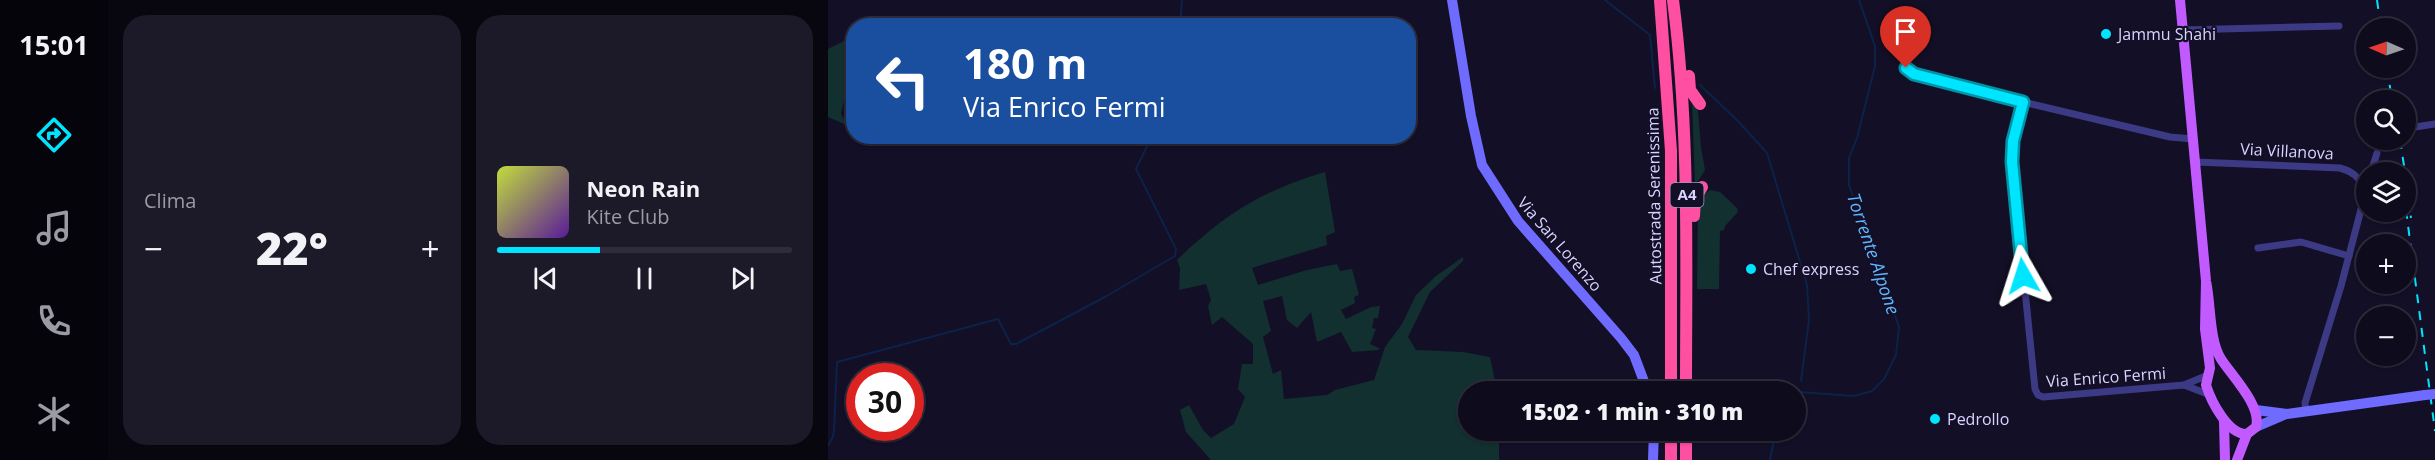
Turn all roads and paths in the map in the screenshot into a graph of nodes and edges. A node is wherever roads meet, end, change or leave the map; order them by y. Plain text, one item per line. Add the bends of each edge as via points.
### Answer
1 (1452, 0) edge
2 (1660, 0) edge
3 (1674, 0) edge
4 (2180, 0) edge
5 (1902, 17) dead end
6 (2338, 26) dead end
7 (2183, 30) junction
8 (1678, 36) junction
9 (2023, 102) junction
10 (1700, 104) dead end
11 (2435, 124) edge
12 (2416, 127) edge
13 (2193, 139) junction
14 (2378, 153) dead end
15 (2195, 162) junction
16 (2375, 162) edge
17 (2356, 175) edge
18 (1702, 187) dead end
19 (2358, 222) edge
20 (2258, 248) dead end
21 (2349, 256) junction
22 (1686, 274) junction
23 (2206, 281) junction
24 (2229, 369) junction
25 (2208, 374) junction
26 (1646, 381) edge
27 (1671, 381) edge
28 (1686, 381) edge
29 (2184, 386) junction
30 (2430, 395) edge
31 (2211, 396) junction
32 (2256, 410) junction
33 (2306, 412) junction
34 (2287, 414) junction
35 (2224, 419) junction
36 (2252, 431) junction
37 (1654, 441) edge
38 (1671, 441) edge
39 (1686, 441) edge
40 (1653, 460) edge
41 (1671, 460) edge
42 (1686, 460) edge
43 (2225, 460) edge
44 (2237, 460) edge

1 - 26 street, Via San Lorenzo via 1470,116 1482,165 1518,221 1628,346
2 - 27 highway, Autostrada Serenissima / A4 via 1671,151
3 - 8 highway, Autostrada Serenissima / A4
4 - 7 main road
5 - 9 street via 1906,68 1914,74
6 - 7 street
7 - 13 main road
8 - 10 highway via 1690,90
8 - 22 highway, Autostrada Serenissima / A4 via 1687,172
9 - 13 street
9 - 29 street, Via Enrico Fermi via 2012,162 2036,393 2043,397
11 - 12 street
13 - 15 main road
14 - 16 street
15 - 17 street, Via Villanova via 2340,168
15 - 23 main road
18 - 22 highway via 1695,199
19 - 21 street, Via Villanova
20 - 21 street via 2301,242
21 - 33 street, Via Villanova via 2305,403
22 - 28 highway, Autostrada Serenissima / A4
23 - 24 main road via 2215,346
23 - 25 main road
24 - 25 main road via 2217,368
24 - 32 main road
25 - 29 street, Via Enrico Fermi
25 - 31 main road via 2206,385
29 - 31 street, Via Enrico Fermi
30 - 33 street
31 - 35 main road
32 - 34 street
32 - 36 main road
33 - 34 street
34 - 36 street
35 - 36 main road via 2233,431
35 - 43 main road
36 - 44 main road
37 - 40 street
38 - 41 highway
39 - 42 highway

